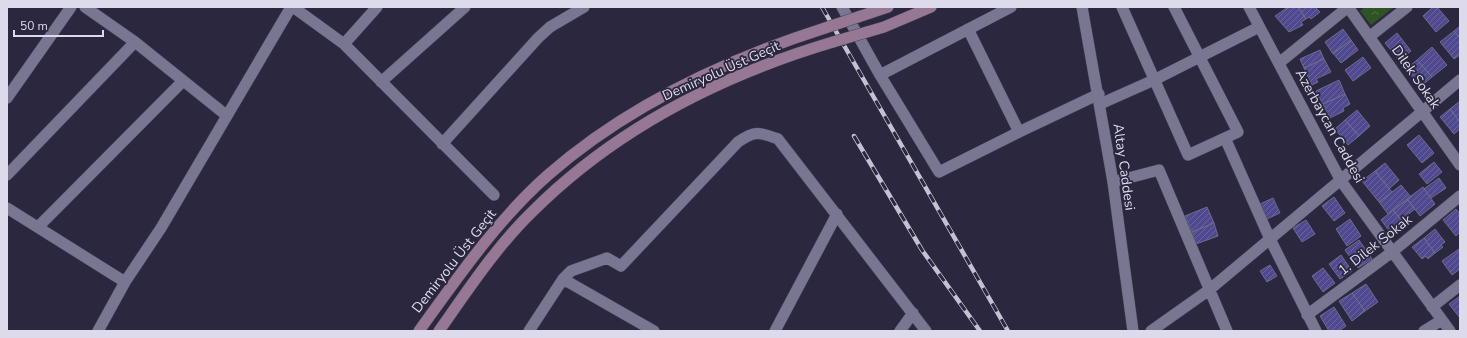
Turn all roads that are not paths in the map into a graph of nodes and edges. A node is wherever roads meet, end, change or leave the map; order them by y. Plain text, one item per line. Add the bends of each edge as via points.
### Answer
1 (72, 7) edge
2 (85, 7) edge
3 (292, 7) edge
4 (377, 7) edge
5 (465, 7) edge
6 (584, 7) edge
7 (842, 7) edge
8 (888, 7) edge
9 (931, 7) edge
10 (1011, 7) edge
11 (1082, 7) edge
12 (1122, 7) edge
13 (1174, 7) edge
14 (1249, 7) edge
15 (1348, 7) edge
16 (1406, 7) edge
17 (1259, 27) junction
18 (968, 29) junction
19 (1369, 37) junction
20 (135, 42) junction
21 (344, 44) junction
22 (1200, 57) junction
23 (1279, 63) junction
24 (880, 75) junction
25 (1154, 80) junction
26 (1460, 80) edge
27 (184, 81) junction
28 (381, 82) junction
29 (7, 98) edge
30 (1099, 99) junction
31 (1422, 111) junction
32 (226, 115) junction
33 (1019, 132) junction
34 (1225, 138) junction
35 (442, 144) junction
36 (1460, 165) edge
37 (7, 175) edge
38 (1341, 181) junction
39 (1112, 182) junction
40 (494, 195) dead end
41 (1460, 196) edge
42 (7, 208) edge
43 (837, 214) junction
44 (38, 227) junction
45 (1270, 239) junction
46 (1392, 252) junction
47 (563, 279) junction
48 (125, 282) junction
49 (1460, 284) edge
50 (1209, 290) junction
51 (1432, 306) junction
52 (913, 313) junction
53 (1307, 315) junction
54 (1442, 320) junction
55 (98, 331) edge
56 (419, 331) edge
57 (439, 331) edge
58 (529, 331) edge
59 (654, 331) edge
60 (775, 331) edge
61 (900, 331) edge
62 (926, 331) edge
63 (1133, 331) edge
64 (1151, 331) edge
65 (1227, 331) edge
66 (1316, 331) edge
67 (1424, 331) edge
68 (1450, 331) edge

1 - 29 street
2 - 20 street
3 - 21 street
3 - 32 street
4 - 21 street
5 - 28 street
6 - 35 street via 550,27 538,38
7 - 24 street
8 - 56 main road, Demiryolu Üst Geçit, bridge via 736,60 686,83 632,113 586,144 548,175 494,231
9 - 57 main road, Demiryolu Üst Geçit, bridge via 884,27 774,63 695,96 657,116 615,143 578,171 532,212 499,248
10 - 18 street
11 - 30 street, Altay Caddesi
12 - 25 street
13 - 22 street
14 - 17 street, Azerbaycan Caddesi
15 - 19 street, Dilek Sokak
15 - 23 street
16 - 19 street
17 - 22 street
17 - 23 street, Azerbaycan Caddesi
18 - 24 street
18 - 33 street
19 - 31 street, Dilek Sokak
20 - 27 street
20 - 37 street
21 - 28 street
22 - 25 street
22 - 34 street via 1238,132
23 - 38 street, Azerbaycan Caddesi
24 - 33 street via 939,172
25 - 30 street
25 - 34 street via 1188,155
26 - 31 street
27 - 32 street
27 - 44 street
28 - 35 street
30 - 33 street
30 - 39 street, Altay Caddesi
31 - 36 street, Dilek Sokak
31 - 38 street
32 - 48 street via 161,228
34 - 45 street
35 - 40 street
38 - 45 street
38 - 46 street, Azerbaycan Caddesi
39 - 50 street via 1159,170
39 - 63 street, Altay Caddesi
41 - 46 street, 1. Dilek Sokak
42 - 44 street
43 - 47 street via 778,139 762,133 749,134 738,142 621,266 607,258 571,271
43 - 52 street
43 - 60 street
44 - 48 street
45 - 50 street
45 - 53 street
46 - 51 street, Azerbaycan Caddesi
46 - 53 street, 1. Dilek Sokak
47 - 58 street
47 - 59 street
48 - 55 street
49 - 51 street
50 - 64 street
50 - 65 street
51 - 54 street, Azerbaycan Caddesi
52 - 61 street
52 - 62 street
53 - 66 street
54 - 67 street
54 - 68 street, Azerbaycan Caddesi

